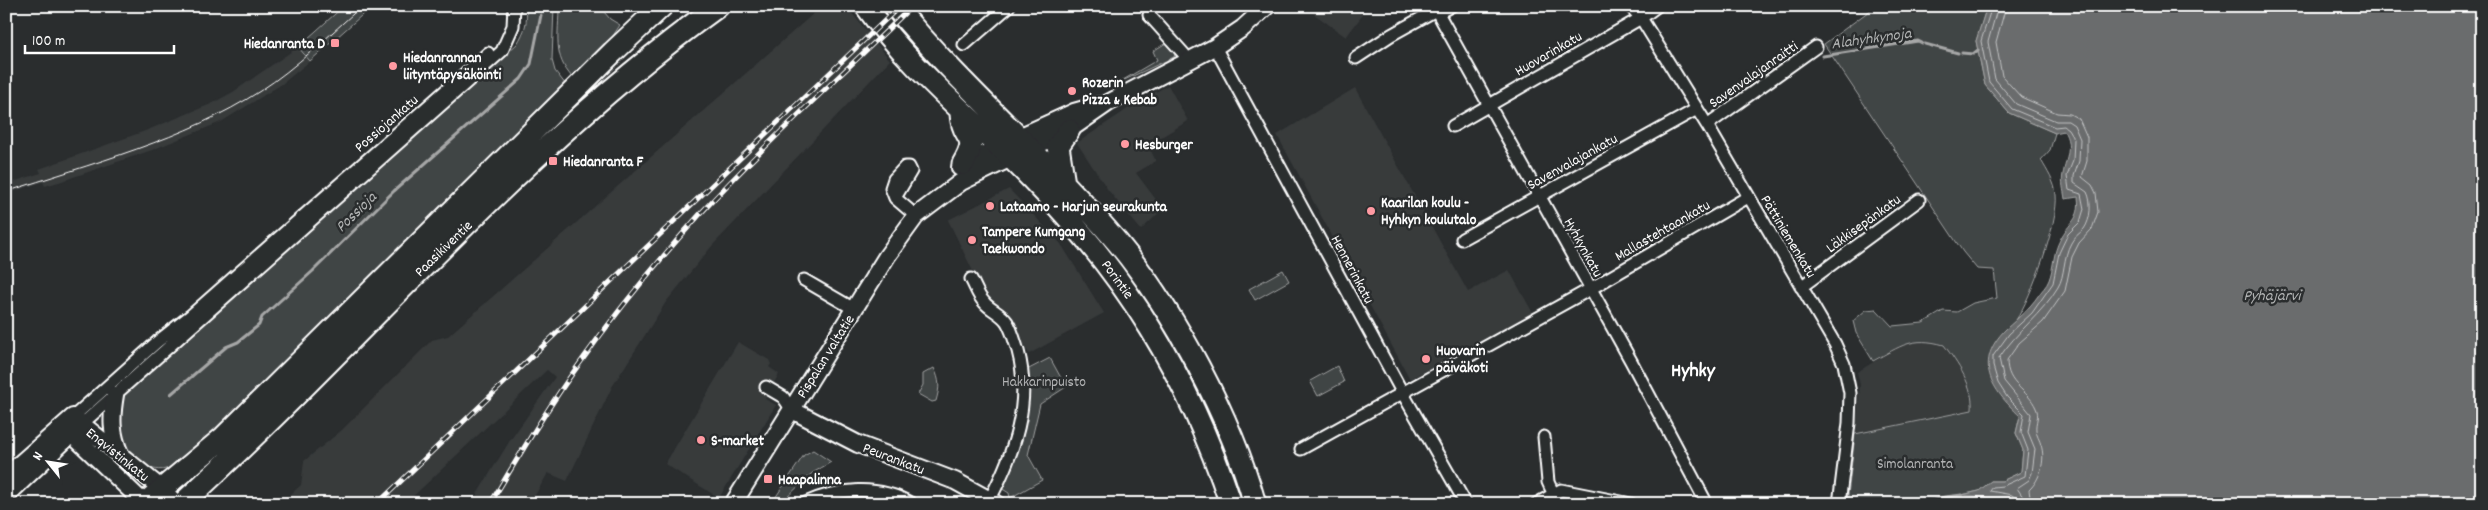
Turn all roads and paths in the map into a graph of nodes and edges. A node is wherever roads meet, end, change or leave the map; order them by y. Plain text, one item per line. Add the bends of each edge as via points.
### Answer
1 (514, 6) edge
2 (662, 6) edge
3 (718, 6) edge
4 (866, 6) edge
5 (895, 6) edge
6 (1009, 6) edge
7 (1266, 6) edge
8 (1451, 6) edge
9 (1630, 6) edge
10 (1657, 6) edge
11 (1436, 9) edge
12 (1149, 15) dead end
13 (1641, 18) junction
14 (509, 36) junction
15 (964, 45) dead end
16 (1816, 47) dead end
17 (1215, 48) junction
18 (1356, 58) dead end
19 (1188, 61) junction
20 (1108, 103) junction
21 (1487, 105) junction
22 (961, 109) junction
23 (1697, 109) junction
24 (1707, 125) junction
25 (1453, 126) dead end
26 (1070, 130) junction
27 (1014, 148) junction
28 (963, 164) junction
29 (1064, 184) junction
30 (1540, 197) junction
31 (1748, 197) junction
32 (895, 198) dead end
33 (1919, 200) dead end
34 (919, 213) junction
35 (1462, 239) dead end
36 (971, 279) dead end
37 (804, 280) dead end
38 (1801, 287) junction
39 (1590, 289) junction
40 (854, 309) junction
41 (766, 387) dead end
42 (1402, 392) junction
43 (115, 395) junction
44 (792, 410) junction
45 (73, 425) junction
46 (1544, 437) dead end
47 (1302, 449) dead end
48 (122, 458) junction
49 (6, 476) edge
50 (1553, 493) junction
51 (6, 496) edge
52 (169, 496) edge
53 (993, 501) edge
54 (145, 504) edge
55 (182, 504) edge
56 (733, 504) edge
57 (803, 504) edge
58 (912, 504) edge
59 (1231, 504) edge
60 (1255, 504) edge
61 (1466, 504) edge
62 (1536, 504) edge
63 (1631, 504) edge
64 (1707, 504) edge
65 (1839, 504) edge

1 - 14 street
2 - 52 highway, Paasikiventie via 245,416
3 - 55 highway, Paasikiventie via 632,71 580,117
4 - 22 highway, Porintie via 911,63
5 - 27 highway, Porintie
6 - 15 street
7 - 17 main road, Pispalan valtatie
8 - 11 street
9 - 13 street, Pättiniemenkatu
10 - 13 street, Huovarinkatu
11 - 18 street
11 - 21 street, Hyhkynkatu
12 - 19 street
13 - 21 street, Huovarinkatu
13 - 23 street, Pättiniemenkatu
14 - 43 street, Possiojankatu via 502,51
14 - 45 street, Possiojankatu
16 - 24 street, Savenvalajanraitti
17 - 19 main road, Pispalan valtatie
17 - 42 street, Hennerinkatu
19 - 20 main road, Pispalan valtatie
20 - 26 main road, Pispalan valtatie
20 - 27 main road, Pispalan valtatie via 1074,112
21 - 25 street, Huovarinkatu
21 - 30 street, Hyhkynkatu
22 - 27 highway, Porintie
22 - 28 highway via 962,124 972,146
23 - 24 street, Pättiniemenkatu
23 - 30 street, Savenvalajankatu
24 - 31 street, Pättiniemenkatu
26 - 27 main road, Pispalan valtatie
26 - 29 highway via 1058,146
27 - 28 main road, Pispalan valtatie
27 - 29 highway, Porintie
27 - 34 main road, Pispalan valtatie
27 - 59 highway, Porintie via 1116,275 1161,343 1204,430
28 - 34 main road, Pispalan valtatie
29 - 60 highway, Porintie via 1120,246 1197,364 1239,456
30 - 35 street, Savenvalajankatu
30 - 39 street, Hyhkynkatu
31 - 38 street, Pättiniemenkatu
31 - 39 street, Mallastehtaankatu
32 - 34 street
33 - 38 street, Läkkisepänkatu
34 - 40 main road, Pispalan valtatie
36 - 53 street via 984,303 1007,322 1023,378 1019,428
37 - 40 street
38 - 65 street, Pättiniemenkatu via 1835,344 1848,380 1849,423
39 - 42 street, Mallastehtaankatu
39 - 64 street, Hyhkynkatu
40 - 44 main road, Pispalan valtatie
41 - 44 street via 783,397
42 - 47 street, Mallastehtaankatu
42 - 61 street, Hennerinkatu
43 - 45 street, Possiojankatu
43 - 48 main road via 112,437
44 - 53 main road, Peurankatu via 858,444 955,481
44 - 56 main road, Pispalan valtatie
45 - 48 main road, Enqvistinkatu
45 - 49 main road, Enqvistinkatu
45 - 51 main road, Enqvistinkatu
45 - 54 main road, Enqvistinkatu
46 - 50 street via 1548,482
48 - 52 main road, Enqvistinkatu
50 - 62 street
50 - 63 street via 1561,490
52 - 54 highway, Paasikiventie
57 - 58 street via 842,491 878,490

